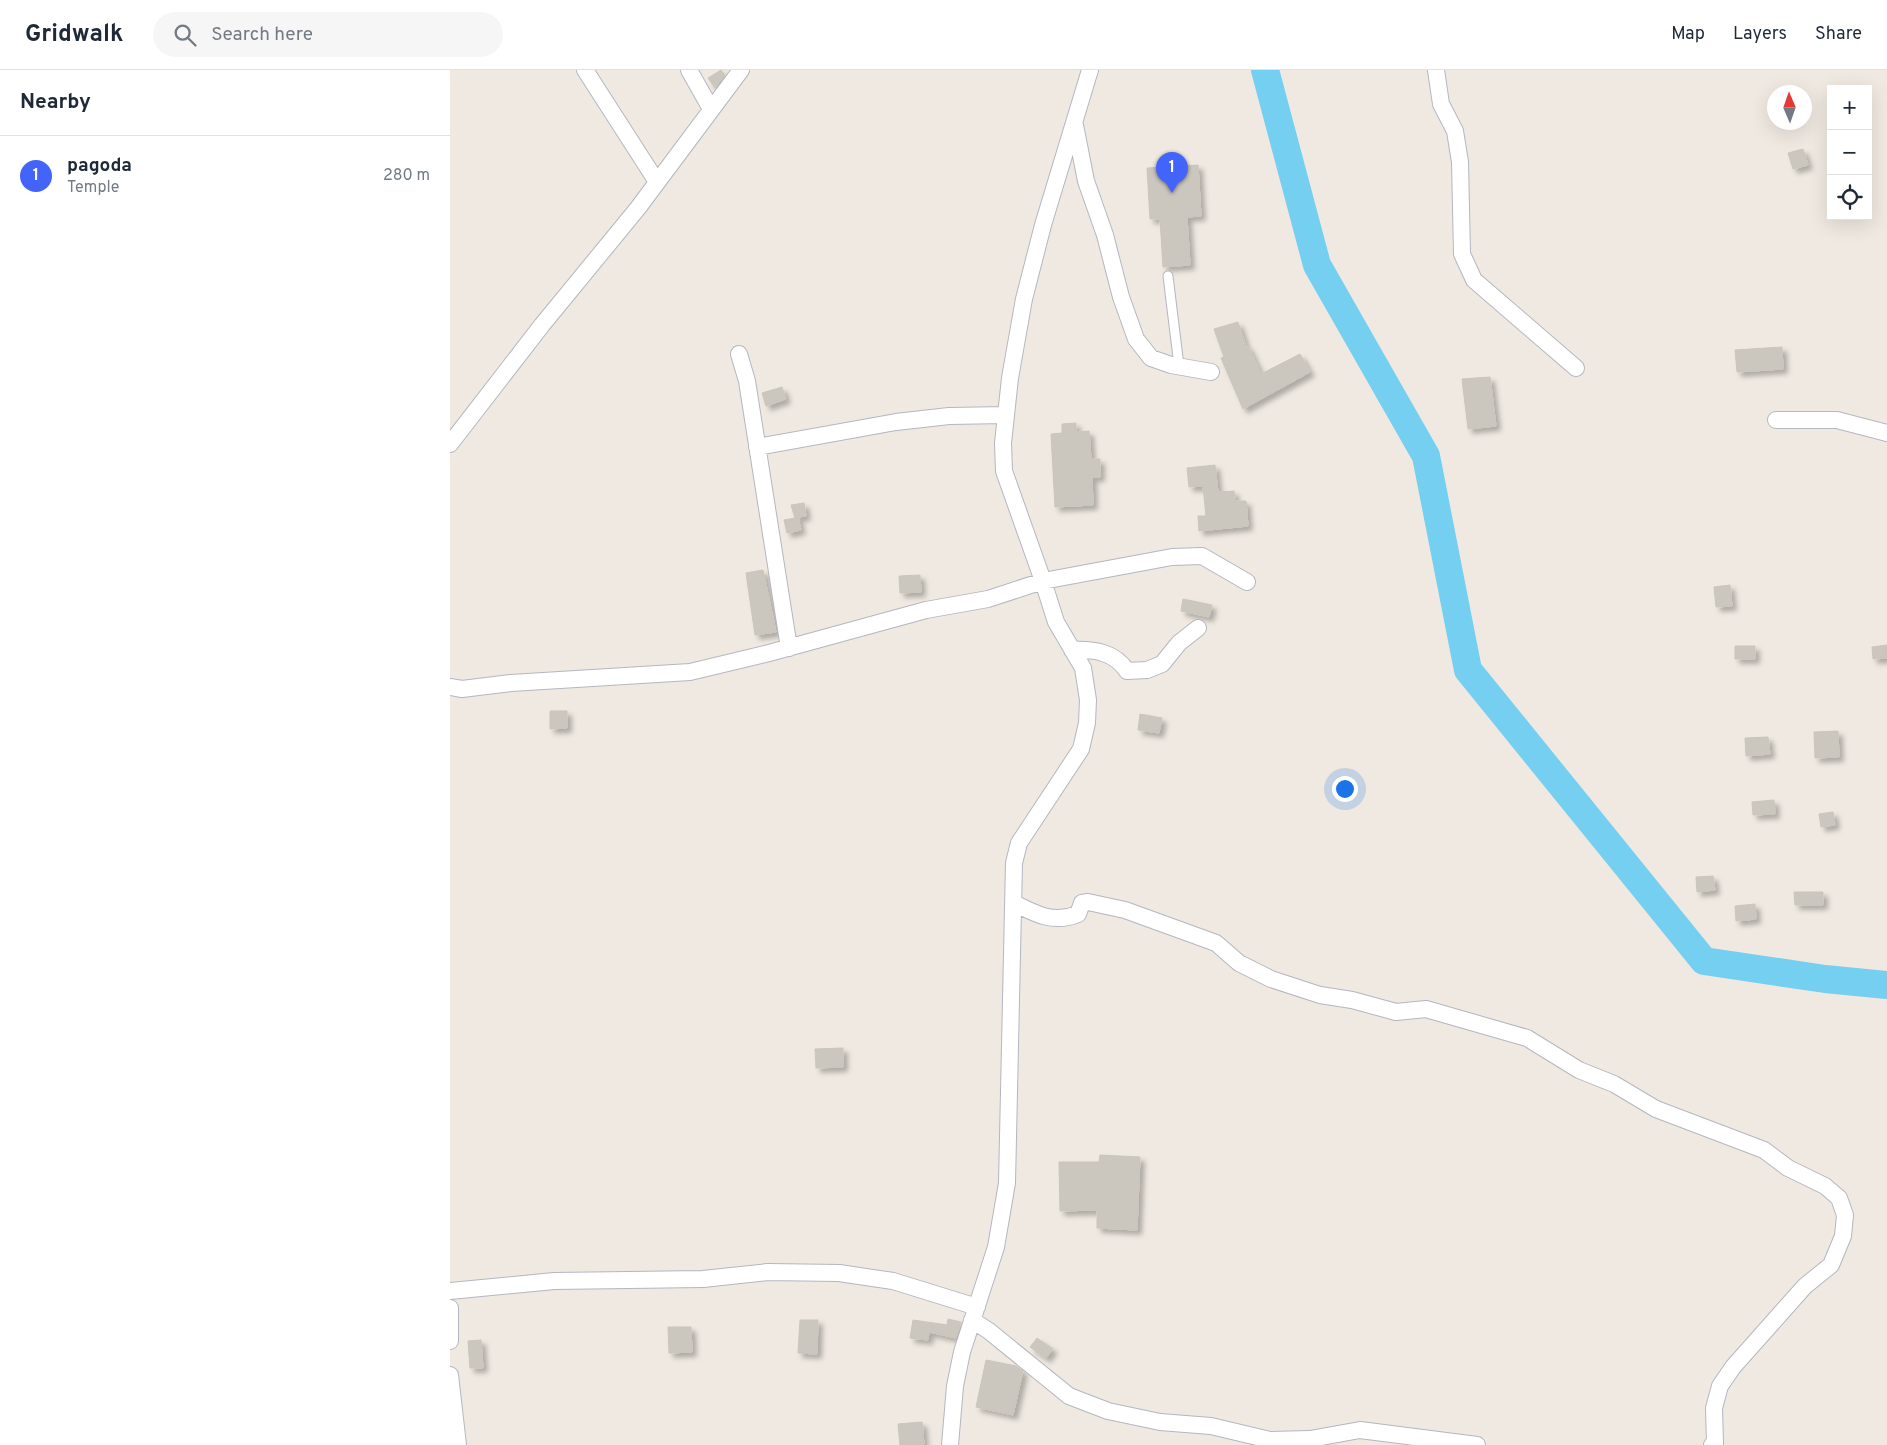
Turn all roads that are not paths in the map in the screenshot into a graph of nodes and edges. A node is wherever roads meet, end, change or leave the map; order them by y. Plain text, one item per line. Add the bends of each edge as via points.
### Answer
1 (585, 70) edge
2 (689, 70) edge
3 (741, 70) edge
4 (1090, 70) edge
5 (1436, 70) edge
6 (712, 109) junction
7 (1074, 122) junction
8 (657, 182) junction
9 (1168, 276) dead end
10 (739, 354) dead end
11 (1179, 366) junction
12 (1576, 368) dead end
13 (1211, 372) dead end
14 (1006, 415) junction
15 (1776, 420) dead end
16 (1887, 434) edge
17 (450, 444) edge
18 (757, 447) junction
19 (1043, 581) junction
20 (1247, 582) dead end
21 (1198, 628) dead end
22 (789, 648) junction
23 (1072, 650) junction
24 (450, 687) edge
25 (1014, 903) junction
26 (450, 1291) edge
27 (450, 1308) edge
28 (975, 1314) junction
29 (450, 1341) edge
30 (450, 1375) edge
31 (458, 1445) edge
32 (950, 1445) edge
33 (1476, 1445) edge
34 (1714, 1445) edge

1 - 8 street
2 - 6 street
3 - 6 street
4 - 7 street
5 - 12 street via 1441,104 1455,131 1460,162 1462,254 1474,280
6 - 8 street
7 - 11 street via 1086,181 1136,339 1151,358
7 - 14 street via 1024,299
8 - 17 street
9 - 11 lane
10 - 18 street via 747,381
11 - 13 street
14 - 18 street via 950,416 896,422
14 - 19 street via 1004,471
15 - 16 street via 1837,420
18 - 22 street
19 - 20 street via 1172,557 1202,556
19 - 22 street via 988,599 926,610
19 - 23 street via 1056,622
21 - 23 street via 1179,643 1162,664 1147,670 1127,671 1119,659 1092,649
22 - 24 street via 690,672 521,682 462,689
23 - 25 street via 1083,668 1088,700 1087,723 1081,749 1019,843 1014,863
25 - 28 street via 1007,1183 996,1247
25 - 34 street via 1049,919 1078,914 1082,903 1088,902 1125,910 1216,943 1239,964 1271,979 1320,995 1396,1012 1426,1009 1527,1038 1579,1070 1614,1084 1656,1109 1764,1150 1788,1168 1826,1186 1839,1198 1845,1215 1843,1236 1831,1265 1805,1286 1732,1367 1720,1386 1714,1408
26 - 28 street via 554,1281 703,1279 768,1272 839,1273 894,1281
27 - 29 street
28 - 32 street via 955,1386
28 - 33 street via 989,1331 1069,1396 1108,1411 1160,1422 1211,1426 1270,1440 1310,1439 1360,1430
30 - 31 street

